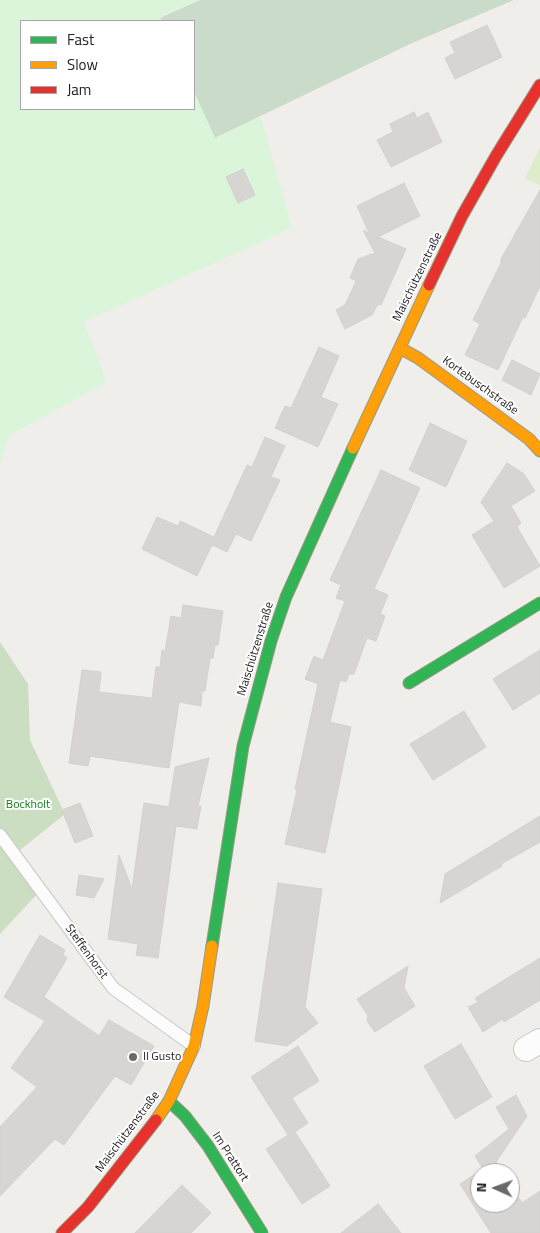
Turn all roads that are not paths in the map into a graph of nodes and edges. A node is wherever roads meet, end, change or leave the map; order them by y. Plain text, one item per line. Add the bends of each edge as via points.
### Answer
1 (540, 85) edge
2 (400, 348) junction
3 (540, 451) edge
4 (540, 603) edge
5 (409, 683) dead end
6 (0, 835) edge
7 (194, 1046) junction
8 (170, 1101) junction
9 (62, 1233) edge
10 (262, 1233) edge

1 - 2 street, Maischützenstraße via 462,216
2 - 3 street, Kortebuschstraße via 530,439
2 - 7 street, Maischützenstraße via 302,558 271,641 243,746
4 - 5 street
6 - 7 lane, Steffenhorst via 113,988
7 - 8 street, Maischützenstraße
8 - 9 street, Maischützenstraße via 88,1207
8 - 10 street, Im Prattort via 208,1146

